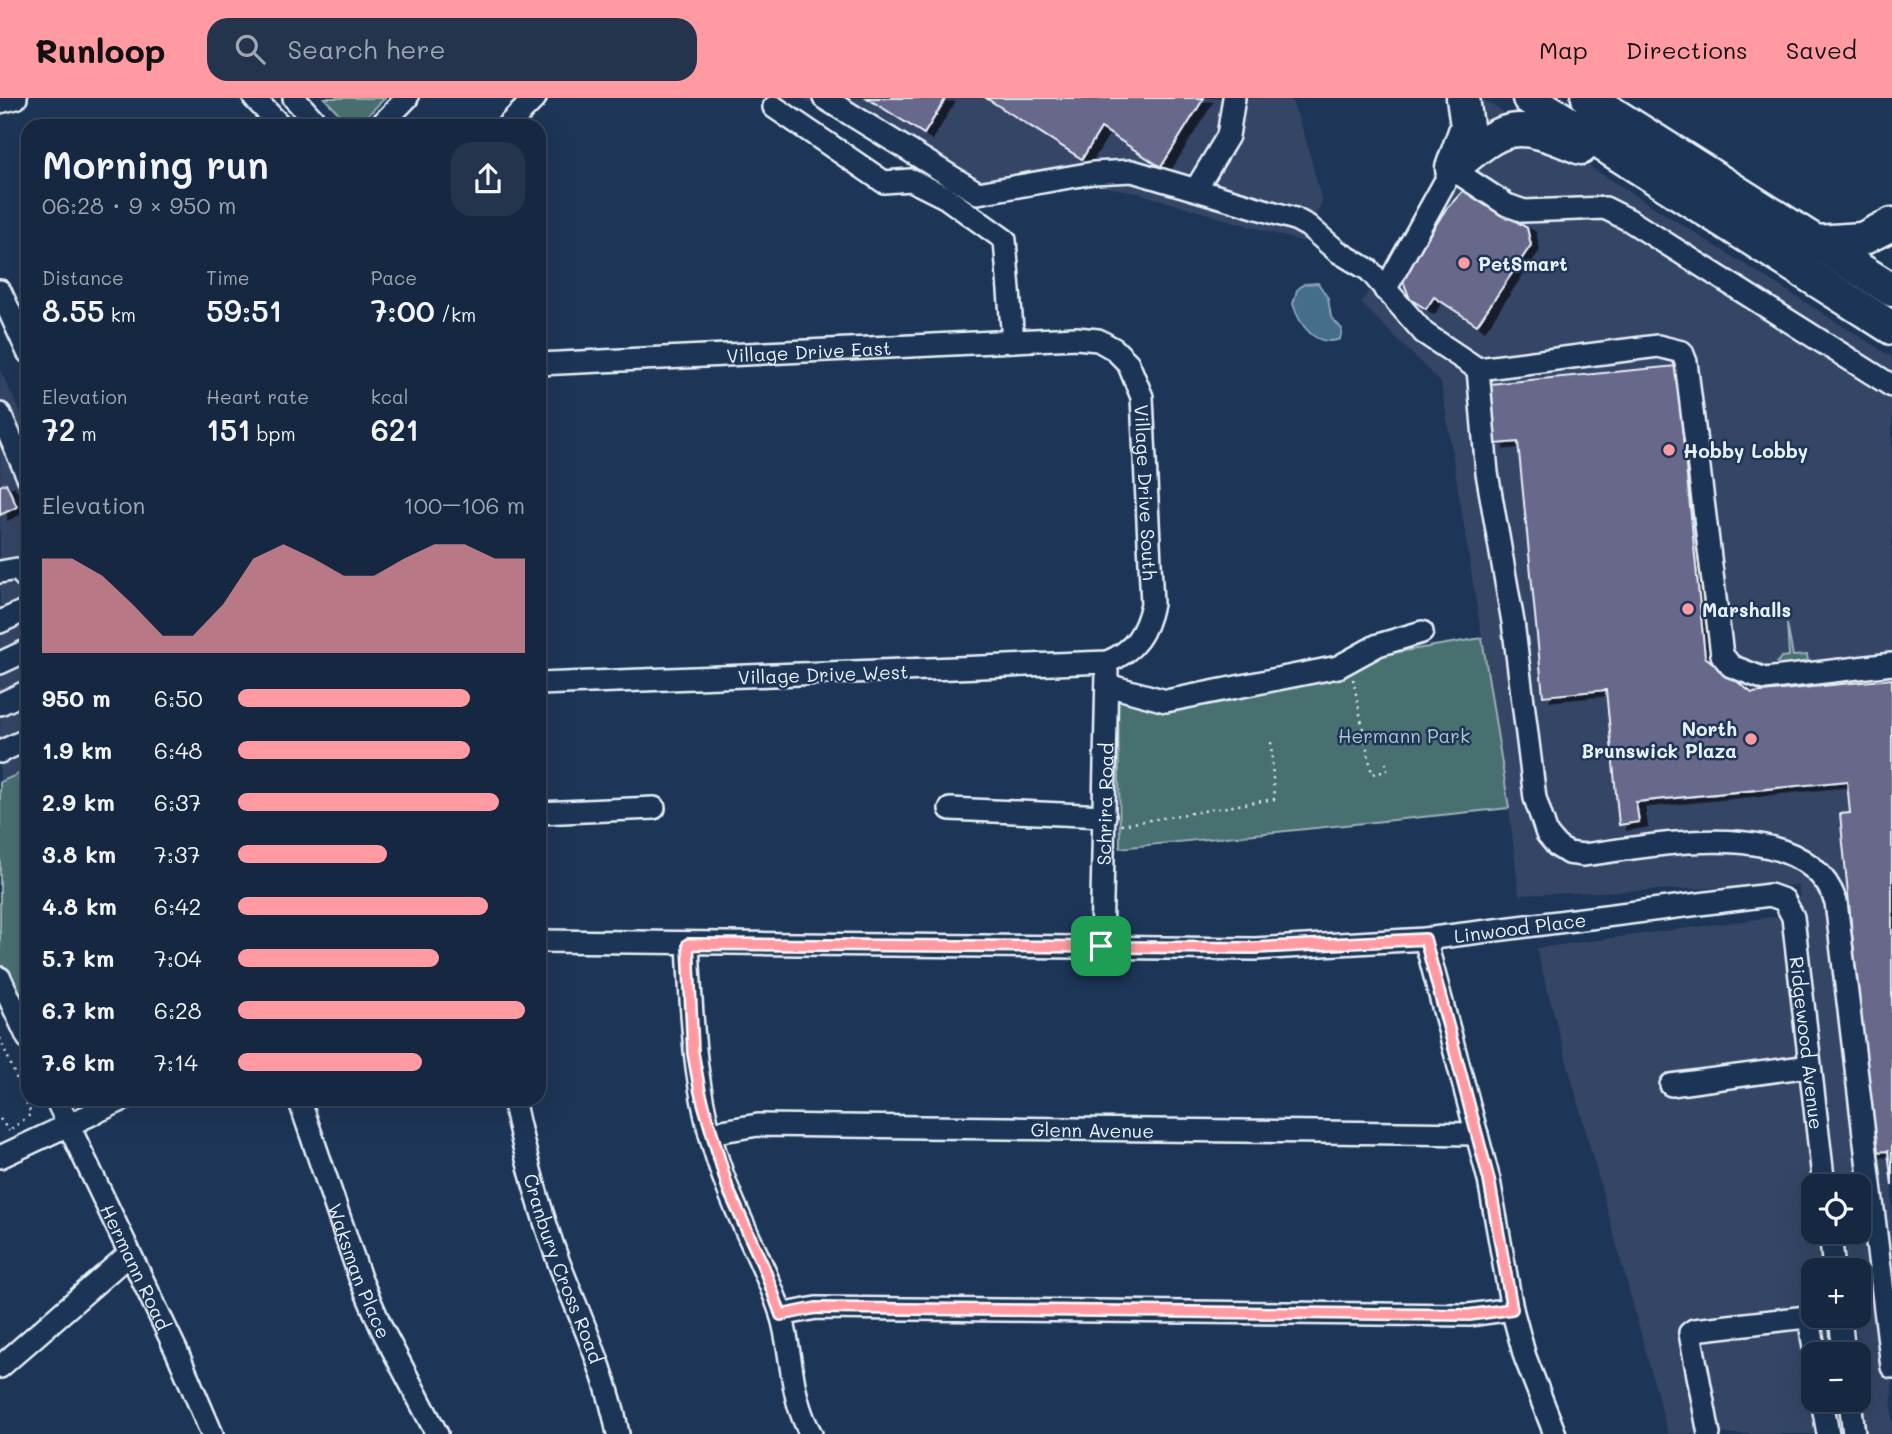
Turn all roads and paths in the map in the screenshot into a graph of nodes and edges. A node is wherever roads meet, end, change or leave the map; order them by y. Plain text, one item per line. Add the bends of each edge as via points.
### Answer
1 (16, 98) edge
2 (254, 98) edge
3 (294, 98) edge
4 (407, 98) edge
5 (535, 98) edge
6 (824, 98) edge
7 (1463, 98) edge
8 (1528, 98) edge
9 (1588, 98) edge
10 (1232, 99) edge
11 (0, 102) edge
12 (774, 107) dead end
13 (274, 119) edge
14 (313, 119) edge
15 (387, 119) edge
16 (513, 119) edge
17 (1452, 169) junction
18 (1656, 179) junction
19 (1196, 189) junction
20 (1892, 224) edge
21 (1816, 242) junction
22 (1385, 289) junction
23 (1892, 290) edge
24 (0, 291) edge
25 (1892, 328) edge
26 (21, 337) edge
27 (1076, 338) joint
28 (1013, 341) junction
29 (546, 364) edge
30 (1478, 369) junction
31 (1892, 386) edge
32 (0, 414) edge
33 (21, 461) edge
34 (0, 572) edge
35 (21, 573) edge
36 (21, 612) edge
37 (0, 622) edge
38 (1422, 632) dead end
39 (21, 653) edge
40 (1107, 662) junction
41 (0, 663) edge
42 (1892, 664) edge
43 (1352, 675) dead end
44 (546, 684) edge
45 (1107, 685) junction
46 (21, 694) edge
47 (0, 704) edge
48 (1271, 740) dead end
49 (21, 742) edge
50 (0, 752) edge
51 (1386, 763) dead end
52 (654, 808) dead end
53 (950, 809) dead end
54 (546, 813) edge
55 (1112, 820) junction
56 (1784, 900) joint
57 (1425, 939) junction
58 (546, 941) edge
59 (688, 944) junction
60 (1101, 946) junction
61 (0, 978) edge
62 (21, 1023) edge
63 (0, 1038) edge
64 (1810, 1066) junction
65 (1671, 1085) dead end
66 (21, 1089) edge
67 (28, 1106) edge
68 (59, 1106) edge
69 (109, 1106) edge
70 (301, 1106) edge
71 (514, 1106) edge
72 (0, 1119) edge
73 (67, 1125) junction
74 (9, 1131) junction
75 (710, 1133) junction
76 (1477, 1134) junction
77 (0, 1136) edge
78 (0, 1157) edge
79 (1823, 1174) edge
80 (128, 1255) junction
81 (1512, 1309) junction
82 (781, 1315) junction
83 (1801, 1317) edge
84 (0, 1367) edge
85 (1892, 1367) edge
86 (1824, 1412) edge
87 (1851, 1412) edge
88 (212, 1434) edge
89 (437, 1434) edge
90 (618, 1434) edge
91 (811, 1434) edge
92 (1555, 1434) edge
93 (1709, 1434) edge
94 (1828, 1434) edge
95 (1854, 1434) edge

1 - 11 street
2 - 13 street
3 - 14 street
4 - 15 street
5 - 16 street
6 - 19 street via 978,193 1132,171
7 - 17 highway via 1467,126
8 - 18 highway
9 - 21 highway
10 - 19 street via 1228,136
12 - 28 street via 884,182 911,180 945,197 1005,240
17 - 18 highway via 1488,139 1520,128 1555,137
17 - 22 street
17 - 31 street via 1524,211 1605,208
18 - 25 highway
19 - 22 street via 1308,226 1369,270
20 - 21 highway via 1862,239
21 - 23 highway
22 - 30 street via 1424,333
24 - 26 street
27 - 28 street, Village Drive East
27 - 40 street, Village Drive South via 1098,340 1114,349 1128,363 1142,397 1152,604 1147,629 1122,656
28 - 29 street, Village Drive East
30 - 42 street via 1658,346 1682,352 1722,655 1738,670 1765,679
30 - 85 street via 1487,473 1513,622 1535,798 1547,834 1568,853 1583,855 1712,839 1778,850 1806,860 1831,889
32 - 33 street
34 - 35 street via 17,569
36 - 37 street
38 - 45 street via 1378,645 1338,667 1166,701
39 - 41 street
40 - 44 street, Village Drive West
40 - 45 street, Schrira Road
43 - 51 path via 1372,774 1387,771
45 - 55 street, Schrira Road
46 - 47 street
48 - 55 path via 1274,799
49 - 50 street
52 - 54 street
53 - 55 street
55 - 60 street, Schrira Road
56 - 57 street, Linwood Place via 1770,895
56 - 64 street, Ridgewood Avenue via 1793,916
57 - 60 street, Linwood Place via 1255,948
57 - 76 street
58 - 59 street, Linwood Place
59 - 60 street, Linwood Place
59 - 75 street via 693,1053
61 - 62 street
63 - 66 path
64 - 65 street
64 - 79 street, Ridgewood Avenue
67 - 74 path via 31,1114
68 - 73 street, Hermann Road
69 - 73 street
70 - 89 street, Waksman Place via 366,1291
71 - 90 street, Cranbury Cross Road via 527,1167 559,1263 591,1338
72 - 74 path
73 - 78 street
73 - 80 street, Hermann Road
74 - 77 path
75 - 76 street, Glenn Avenue via 758,1125
75 - 82 street via 728,1189
76 - 81 street
80 - 84 street
80 - 88 street, Hermann Road
81 - 82 street via 1469,1315 816,1308
81 - 92 street
82 - 91 street via 796,1393
83 - 93 street via 1690,1333
86 - 94 street
87 - 95 street

